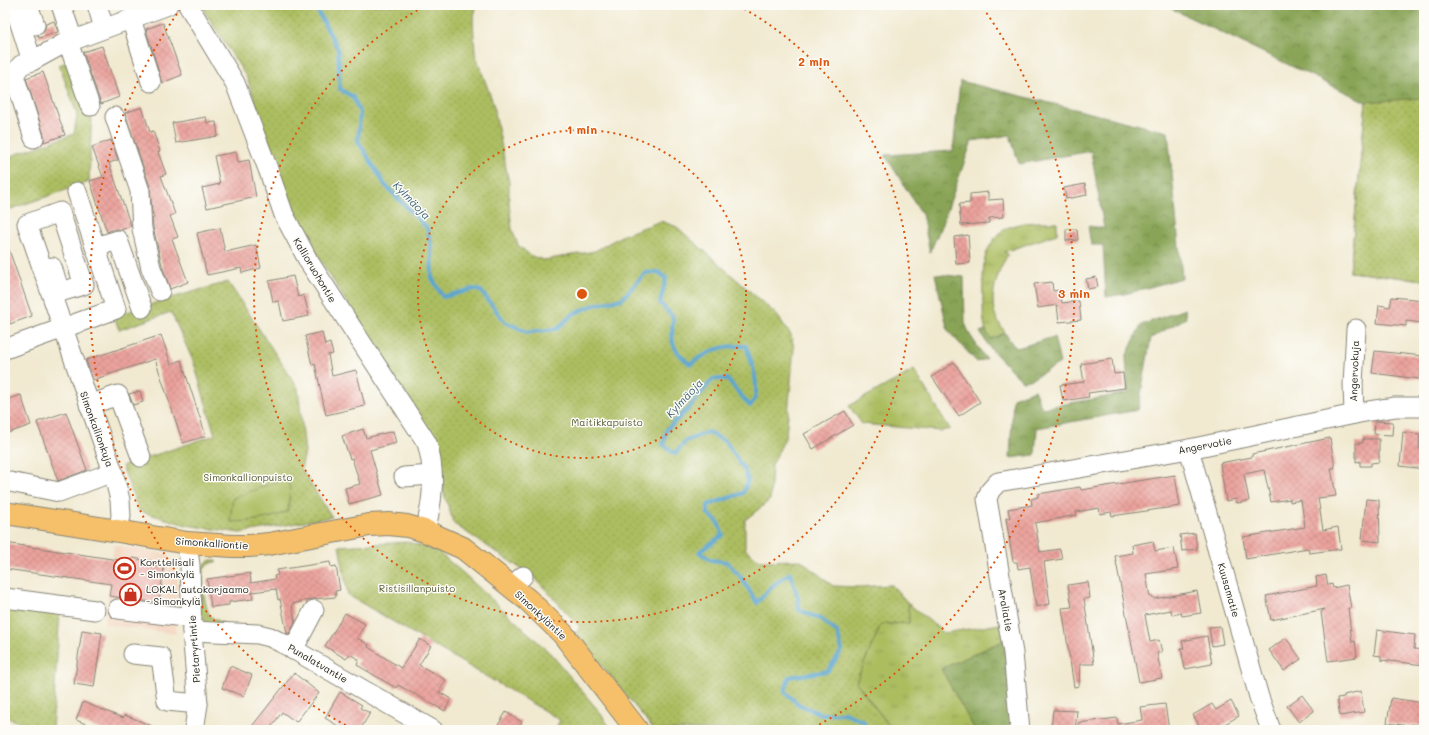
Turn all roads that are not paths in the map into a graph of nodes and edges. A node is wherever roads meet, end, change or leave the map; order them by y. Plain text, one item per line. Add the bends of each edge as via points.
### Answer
1 (14, 5) edge
2 (28, 5) edge
3 (61, 5) edge
4 (97, 5) edge
5 (168, 5) edge
6 (188, 5) edge
7 (135, 13) edge
8 (36, 25) dead end
9 (104, 28) junction
10 (71, 41) junction
11 (18, 70) edge
12 (151, 82) dead end
13 (90, 106) dead end
14 (114, 118) dead end
15 (34, 138) dead end
16 (77, 192) dead end
17 (142, 229) junction
18 (118, 240) junction
19 (95, 247) junction
20 (42, 270) dead end
21 (160, 291) dead end
22 (142, 308) dead end
23 (62, 328) junction
24 (1356, 329) dead end
25 (5, 349) edge
26 (88, 406) junction
27 (1424, 407) edge
28 (1354, 414) junction
29 (1189, 449) junction
30 (141, 457) dead end
31 (112, 472) junction
32 (432, 475) junction
33 (404, 477) dead end
34 (5, 481) edge
35 (990, 491) joint
36 (5, 513) edge
37 (118, 530) junction
38 (425, 531) junction
39 (187, 543) junction
40 (463, 548) joint
41 (5, 598) edge
42 (118, 609) dead end
43 (95, 610) dead end
44 (314, 610) dead end
45 (192, 625) junction
46 (293, 650) junction
47 (133, 654) dead end
48 (198, 704) junction
49 (194, 730) edge
50 (433, 730) edge
51 (638, 730) edge
52 (1020, 730) edge
53 (1271, 730) edge

1 - 11 street
2 - 8 street
3 - 10 street
4 - 9 street
5 - 7 street
6 - 32 street, Kallioruohontie via 235,83 284,215 308,262 427,443 432,459
7 - 9 street
7 - 12 street
9 - 10 street
10 - 11 street
10 - 13 street
11 - 15 street
14 - 17 street via 140,191
16 - 19 street
17 - 18 street
17 - 21 street via 151,268
18 - 19 street
18 - 22 street
19 - 23 street via 116,309
20 - 23 street, Simonkallionkuja
23 - 25 street
23 - 26 street, Simonkallionkuja
24 - 28 street, Angervokuja
26 - 30 street via 118,395
26 - 31 street, Simonkallionkuja
27 - 28 street, Angervotie via 1395,407
28 - 29 street, Angervotie
29 - 35 street, Angervotie via 998,482
29 - 53 street, Kuusamatie via 1259,697
31 - 34 street via 59,492
31 - 37 street, Simonkallionkuja via 120,500 121,516
32 - 33 street
32 - 38 street, Kallioruohontie via 431,509
35 - 52 street, Araliatie via 987,499 1013,653
36 - 37 main road, Simonkalliontie
37 - 39 main road, Simonkalliontie
38 - 39 main road, Simonkalliontie via 389,524 249,546
38 - 40 main road, Simonkalliontie
39 - 45 street, Pietaryrtintie
40 - 51 main road, Simonkyläntie via 517,582 528,600 563,634
41 - 43 street
42 - 45 street, Punalatvantie
44 - 46 street
45 - 46 street, Punalatvantie via 243,629 270,637
45 - 48 street, Pietaryrtintie
46 - 50 street, Punalatvantie
47 - 48 street via 161,657 167,701
48 - 49 street, Pietaryrtintie

